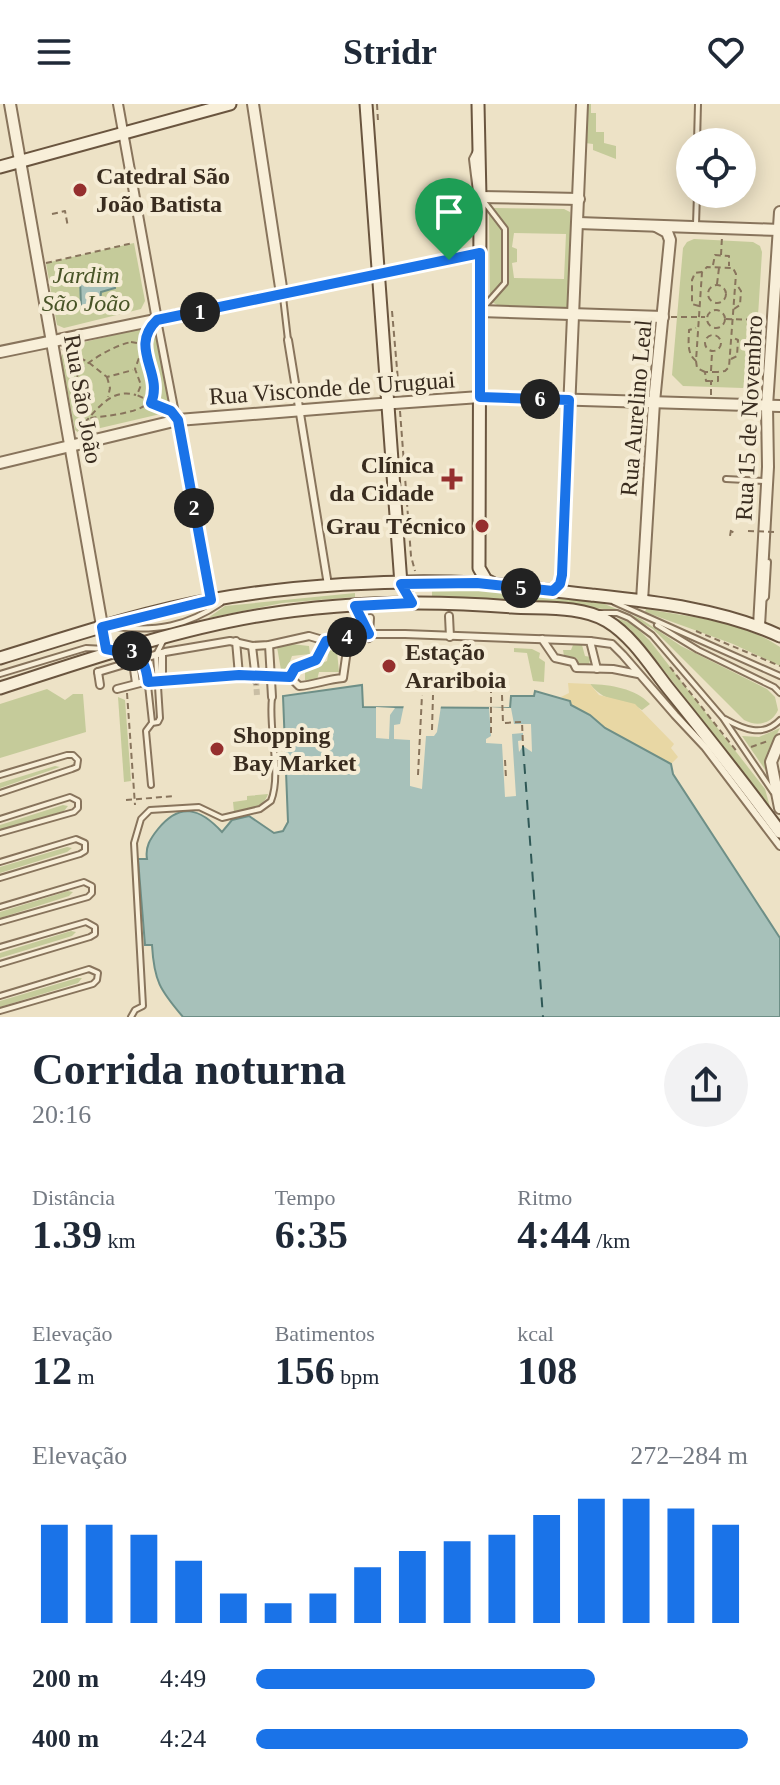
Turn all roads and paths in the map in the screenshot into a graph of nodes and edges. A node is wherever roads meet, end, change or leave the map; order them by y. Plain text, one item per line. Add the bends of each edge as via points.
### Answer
1 (10, 104) edge
2 (118, 104) edge
3 (230, 104) edge
4 (253, 104) edge
5 (366, 104) edge
6 (377, 104) edge
7 (478, 104) edge
8 (582, 104) edge
9 (698, 104) edge
10 (697, 128) edge
11 (378, 131) dead end
12 (123, 133) junction
13 (20, 161) junction
14 (0, 167) edge
15 (480, 197) junction
16 (579, 199) junction
17 (697, 208) edge
18 (780, 212) edge
19 (52, 214) dead end
20 (578, 223) junction
21 (656, 226) junction
22 (68, 227) dead end
23 (696, 227) junction
24 (779, 230) edge
25 (722, 240) dead end
26 (142, 242) junction
27 (480, 253) junction
28 (721, 256) junction
29 (46, 263) dead end
30 (713, 266) junction
31 (719, 267) junction
32 (729, 267) junction
33 (702, 272) junction
34 (378, 274) junction
35 (717, 284) junction
36 (735, 285) junction
37 (282, 294) junction
38 (701, 294) junction
39 (708, 294) junction
40 (726, 295) junction
41 (734, 296) junction
42 (391, 303) dead end
43 (717, 303) junction
44 (700, 306) junction
45 (716, 309) junction
46 (733, 309) junction
47 (480, 311) junction
48 (574, 314) junction
49 (663, 317) junction
50 (677, 317) dead end
51 (699, 317) junction
52 (706, 317) junction
53 (725, 319) junction
54 (732, 319) junction
55 (157, 320) junction
56 (758, 320) dead end
57 (698, 328) junction
58 (731, 337) junction
59 (288, 340) joint
60 (53, 341) junction
61 (698, 343) junction
62 (705, 343) junction
63 (144, 344) junction
64 (721, 344) junction
65 (730, 345) junction
66 (712, 351) junction
67 (0, 352) edge
68 (730, 359) junction
69 (696, 361) junction
70 (88, 362) junction
71 (135, 369) junction
72 (705, 372) junction
73 (711, 372) junction
74 (718, 372) junction
75 (107, 377) junction
76 (711, 381) junction
77 (711, 388) dead end
78 (137, 395) junction
79 (480, 397) junction
80 (107, 398) junction
81 (569, 400) junction
82 (654, 402) junction
83 (151, 403) junction
84 (394, 403) junction
85 (767, 406) junction
86 (780, 406) edge
87 (299, 410) junction
88 (90, 418) junction
89 (178, 420) junction
90 (72, 446) junction
91 (0, 463) edge
92 (768, 467) junction
93 (726, 479) dead end
94 (767, 481) junction
95 (748, 531) dead end
96 (776, 532) dead end
97 (401, 584) junction
98 (423, 584) junction
99 (496, 585) junction
100 (328, 587) junction
101 (553, 591) junction
102 (230, 597) junction
103 (603, 597) junction
104 (211, 600) junction
105 (642, 601) junction
106 (412, 603) junction
107 (355, 606) junction
108 (760, 606) junction
109 (588, 613) junction
110 (449, 616) dead end
111 (370, 618) dead end
112 (646, 619) junction
113 (105, 626) junction
114 (692, 629) dead end
115 (772, 633) edge
116 (208, 634) dead end
117 (349, 636) junction
118 (168, 637) junction
119 (369, 637) junction
120 (450, 637) junction
121 (542, 639) junction
122 (236, 641) junction
123 (326, 641) junction
124 (590, 641) junction
125 (210, 644) junction
126 (269, 645) junction
127 (252, 646) junction
128 (114, 651) junction
129 (159, 654) junction
130 (0, 658) edge
131 (142, 659) junction
132 (133, 662) junction
133 (89, 666) dead end
134 (780, 666) edge
135 (671, 668) dead end
136 (597, 669) junction
137 (98, 672) junction
138 (0, 674) edge
139 (638, 674) junction
140 (239, 675) junction
141 (272, 675) junction
142 (780, 676) edge
143 (290, 677) junction
144 (255, 678) junction
145 (160, 681) junction
146 (148, 682) junction
147 (136, 683) junction
148 (100, 685) dead end
149 (127, 687) junction
150 (0, 688) edge
151 (117, 689) dead end
152 (491, 689) dead end
153 (780, 693) edge
154 (422, 695) dead end
155 (433, 695) dead end
156 (502, 695) dead end
157 (272, 697) joint
158 (723, 718) junction
159 (780, 720) edge
160 (152, 723) junction
161 (432, 730) dead end
162 (491, 733) dead end
163 (777, 739) edge
164 (523, 746) dead end
165 (750, 747) dead end
166 (738, 753) dead end
167 (505, 760) dead end
168 (0, 775) edge
169 (418, 775) dead end
170 (506, 778) dead end
171 (151, 785) dead end
172 (0, 793) edge
173 (175, 796) dead end
174 (135, 799) junction
175 (126, 800) dead end
176 (135, 805) dead end
177 (780, 806) edge
178 (0, 819) edge
179 (780, 832) edge
180 (0, 833) edge
181 (780, 846) edge
182 (0, 862) edge
183 (0, 878) edge
184 (0, 907) edge
185 (0, 922) edge
186 (0, 947) edge
187 (0, 964) edge
188 (0, 996) edge
189 (0, 1011) edge
190 (131, 1017) edge

1 - 13 street, Rua São João
2 - 12 street
3 - 12 main road
4 - 37 street
5 - 34 main road
6 - 11 path
7 - 15 main road
8 - 16 street
9 - 10 lane
12 - 13 main road
12 - 26 street
13 - 14 main road
13 - 60 street, Rua São João
15 - 16 street
15 - 27 main road
15 - 47 lane via 505,229 505,283
16 - 20 street
17 - 23 lane
18 - 24 street, Rua 15 de Novembro
19 - 22 path via 65,211
20 - 21 street
20 - 48 street
21 - 23 street
21 - 49 street, Rua Aurelino Leal via 670,240
23 - 24 street
24 - 85 street, Rua 15 de Novembro
25 - 28 path
26 - 29 path
26 - 55 street
27 - 34 street
27 - 47 main road
28 - 30 path via 715,255
28 - 32 path via 729,256
30 - 31 path
30 - 33 path
31 - 32 path
31 - 35 path
32 - 36 path via 736,274
33 - 38 path
33 - 44 path via 692,280 692,304
34 - 37 street
34 - 84 main road
35 - 39 path
35 - 40 path
36 - 41 path
36 - 46 path via 740,286 740,305
37 - 55 street
37 - 59 lane
38 - 39 path
38 - 44 path
39 - 43 path
40 - 41 path
40 - 43 path
41 - 46 path
42 - 84 path
43 - 45 path
44 - 51 path
45 - 52 path
45 - 53 path
46 - 54 path
47 - 48 street
47 - 79 main road
48 - 49 street
48 - 81 street
49 - 82 street, Rua Aurelino Leal
50 - 51 path
51 - 52 path
51 - 57 path
52 - 53 path via 715,329
53 - 54 path
54 - 56 path
54 - 58 path
55 - 60 street
55 - 63 path
55 - 89 street
57 - 61 path
57 - 69 path via 689,330 689,350
58 - 65 path
58 - 68 path via 738,340 737,356
59 - 87 street
60 - 67 street
60 - 70 path
60 - 90 street, Rua São João
61 - 62 path
61 - 69 path
62 - 64 path via 714,335
62 - 66 path
63 - 70 path via 120,345
63 - 71 path
63 - 83 path via 155,393
64 - 65 path
64 - 66 path
65 - 68 path
66 - 73 path
68 - 74 path via 729,367
69 - 72 path
70 - 75 path
70 - 88 path via 78,371 76,383 81,409
71 - 75 path
71 - 78 path via 141,385
72 - 73 path
72 - 76 path via 706,381
73 - 74 path
74 - 76 path via 718,381
75 - 80 path
76 - 77 path
78 - 80 path via 126,392
78 - 83 path
79 - 81 street, Rua Visconde de Uruguai
79 - 84 street, Rua Visconde de Uruguai
79 - 99 main road via 479,568
80 - 88 path
81 - 82 street, Rua Visconde de Uruguai
81 - 101 street via 561,578
82 - 85 street, Rua Visconde de Uruguai
82 - 105 street, Rua Aurelino Leal
83 - 88 path
83 - 89 path
84 - 87 street, Rua Visconde de Uruguai
84 - 97 main road
84 - 98 path via 411,556
85 - 86 street, Rua Visconde de Uruguai
85 - 92 street, Rua 15 de Novembro
87 - 89 street, Rua Visconde de Uruguai
87 - 100 street
88 - 90 path
89 - 90 street, Rua Visconde de Uruguai
89 - 104 street
90 - 91 street, Rua Visconde de Uruguai
90 - 113 street, Rua São João
92 - 94 street, Rua 15 de Novembro
92 - 108 lane via 772,481 766,597
93 - 94 lane
94 - 108 street, Rua 15 de Novembro
95 - 96 path, bridge
97 - 98 main road
97 - 100 main road
97 - 106 main road
98 - 99 main road
99 - 101 main road
100 - 102 main road
101 - 103 main road
102 - 104 main road
102 - 113 lane via 198,618 154,629
103 - 105 main road
103 - 112 lane
104 - 113 main road
105 - 115 main road
106 - 107 main road
106 - 109 main road
107 - 118 main road via 259,616
107 - 119 lane
108 - 115 street, Rua 15 de Novembro
109 - 158 lane via 617,613 640,624
109 - 179 main road via 612,625 636,648
110 - 120 street
111 - 119 street
112 - 142 lane
112 - 153 lane
113 - 128 street, Rua São João
113 - 130 main road
114 - 134 path
116 - 125 street
117 - 119 street
117 - 123 street
117 - 143 street via 343,678 299,686
118 - 128 main road
118 - 129 lane
119 - 120 street
120 - 121 street
121 - 124 street
121 - 136 street via 555,658 573,662 576,668
122 - 125 street
122 - 127 street
122 - 140 street
123 - 126 street via 309,636
123 - 143 street via 316,660 295,668
124 - 136 street
124 - 139 street via 612,644
125 - 129 street
126 - 127 street
126 - 141 street
127 - 144 street
128 - 131 lane
128 - 138 lane via 86,648
128 - 150 main road
129 - 131 street
129 - 145 street
131 - 132 street
131 - 146 lane
132 - 137 street
132 - 147 street
133 - 137 street
135 - 166 path
136 - 139 street
137 - 148 street
139 - 181 street via 705,747
140 - 144 street
140 - 145 street
141 - 143 street
141 - 144 street
141 - 157 street
145 - 146 street
145 - 160 lane via 160,718
146 - 147 street
146 - 160 lane
147 - 149 street
149 - 151 street
149 - 174 path
152 - 162 path
154 - 169 path
155 - 161 path
156 - 164 path via 503,723 522,722
157 - 190 lane via 271,801 222,818 199,807 156,809 137,826 143,1006
158 - 159 lane via 749,730 765,730
158 - 177 lane
160 - 171 lane via 146,731
163 - 165 path
163 - 177 street via 771,762
167 - 170 path
168 - 172 lane via 67,755 78,760 77,767
173 - 174 path
174 - 175 path
174 - 176 path
178 - 180 lane via 70,797 78,801 74,812
182 - 183 lane via 76,839 85,843 80,854
184 - 185 lane via 84,882 93,890 88,897
186 - 187 lane via 86,922 95,927 90,937
188 - 189 lane via 89,969 98,973 93,984

